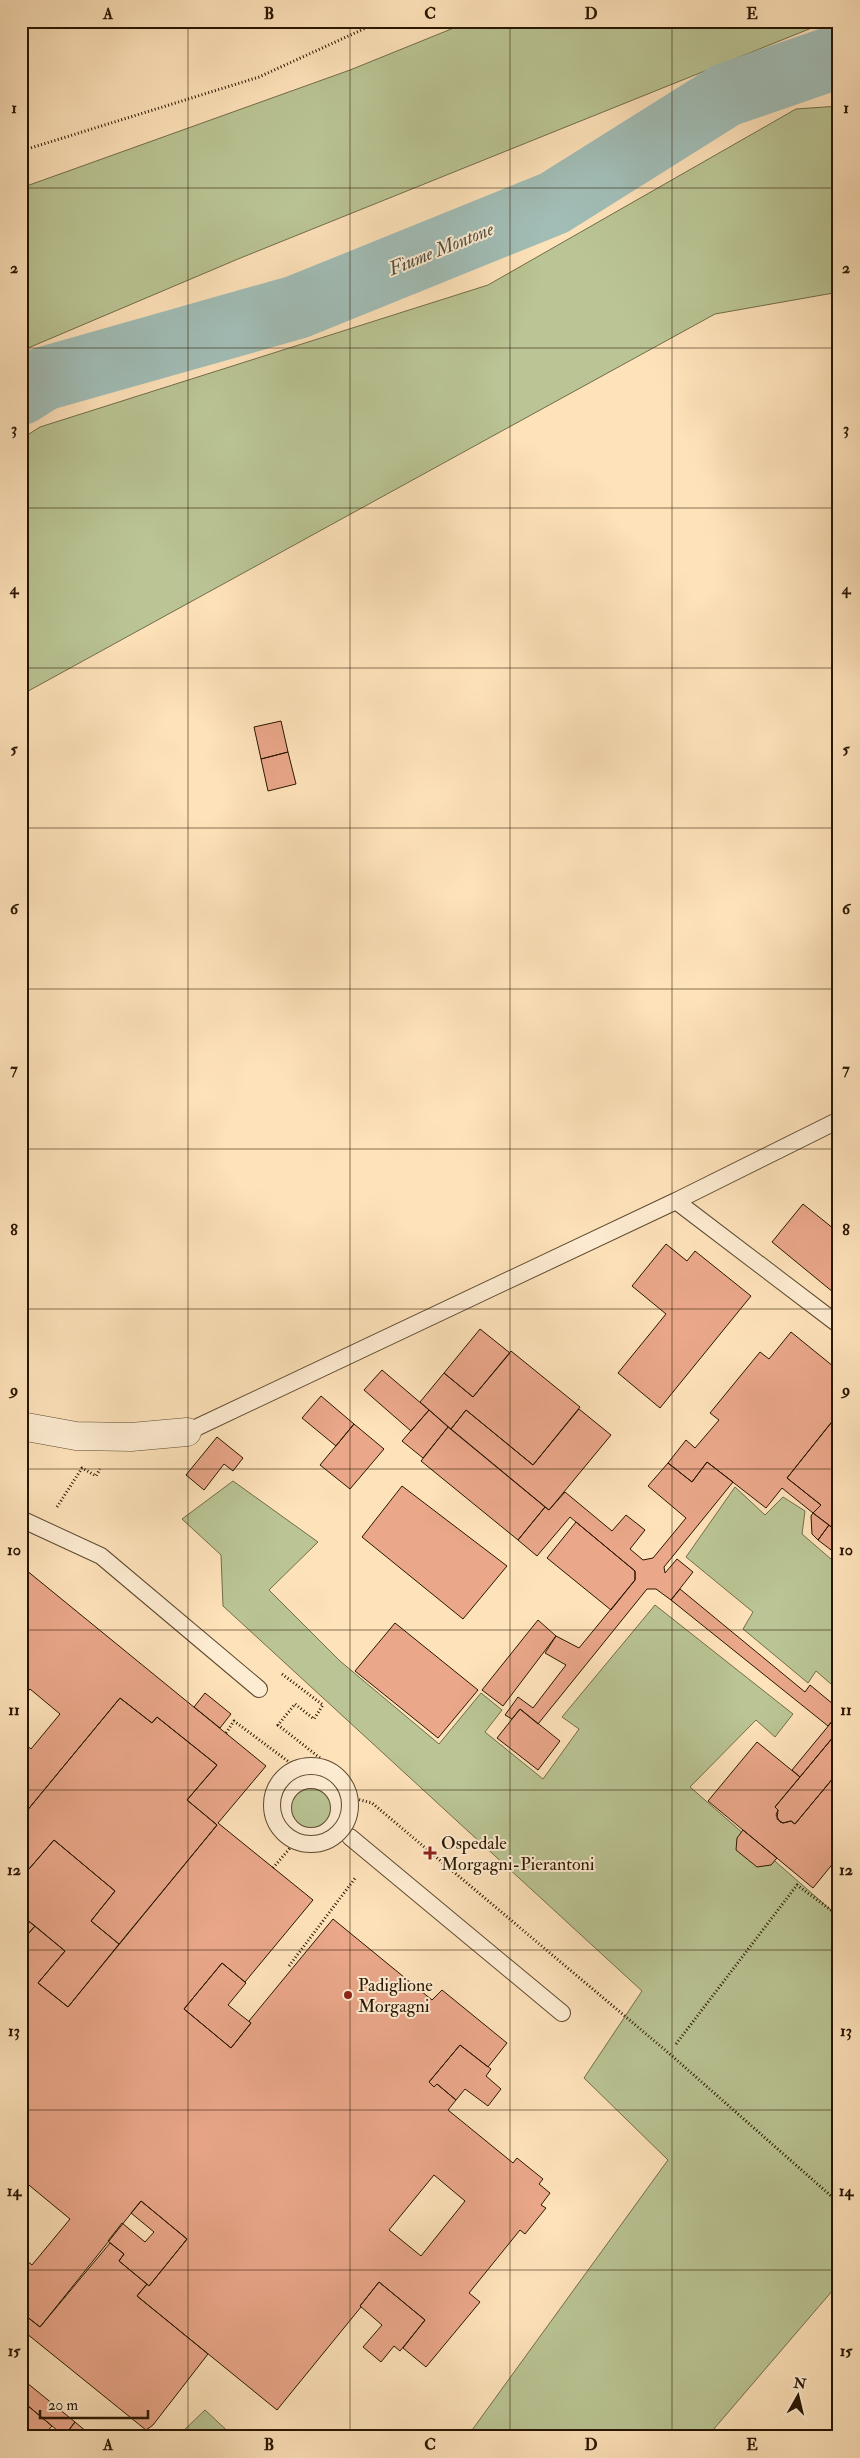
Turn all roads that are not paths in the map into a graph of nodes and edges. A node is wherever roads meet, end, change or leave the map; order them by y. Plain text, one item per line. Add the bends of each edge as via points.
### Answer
1 (839, 1120) edge
2 (676, 1201) junction
3 (839, 1325) edge
4 (21, 1426) edge
5 (187, 1432) joint
6 (21, 1519) edge
7 (259, 1689) dead end
8 (350, 1837) dead end
9 (296, 1841) joint
10 (562, 2013) dead end

1 - 2 lane
2 - 3 lane
2 - 5 lane
4 - 5 street via 76,1436 131,1437
6 - 7 lane via 101,1556
8 - 10 lane
9 - 9 lane, bridge via 320,1844 341,1831 347,1820 350,1797 345,1785 324,1768 304,1767 286,1776 272,1799 272,1813 278,1826

